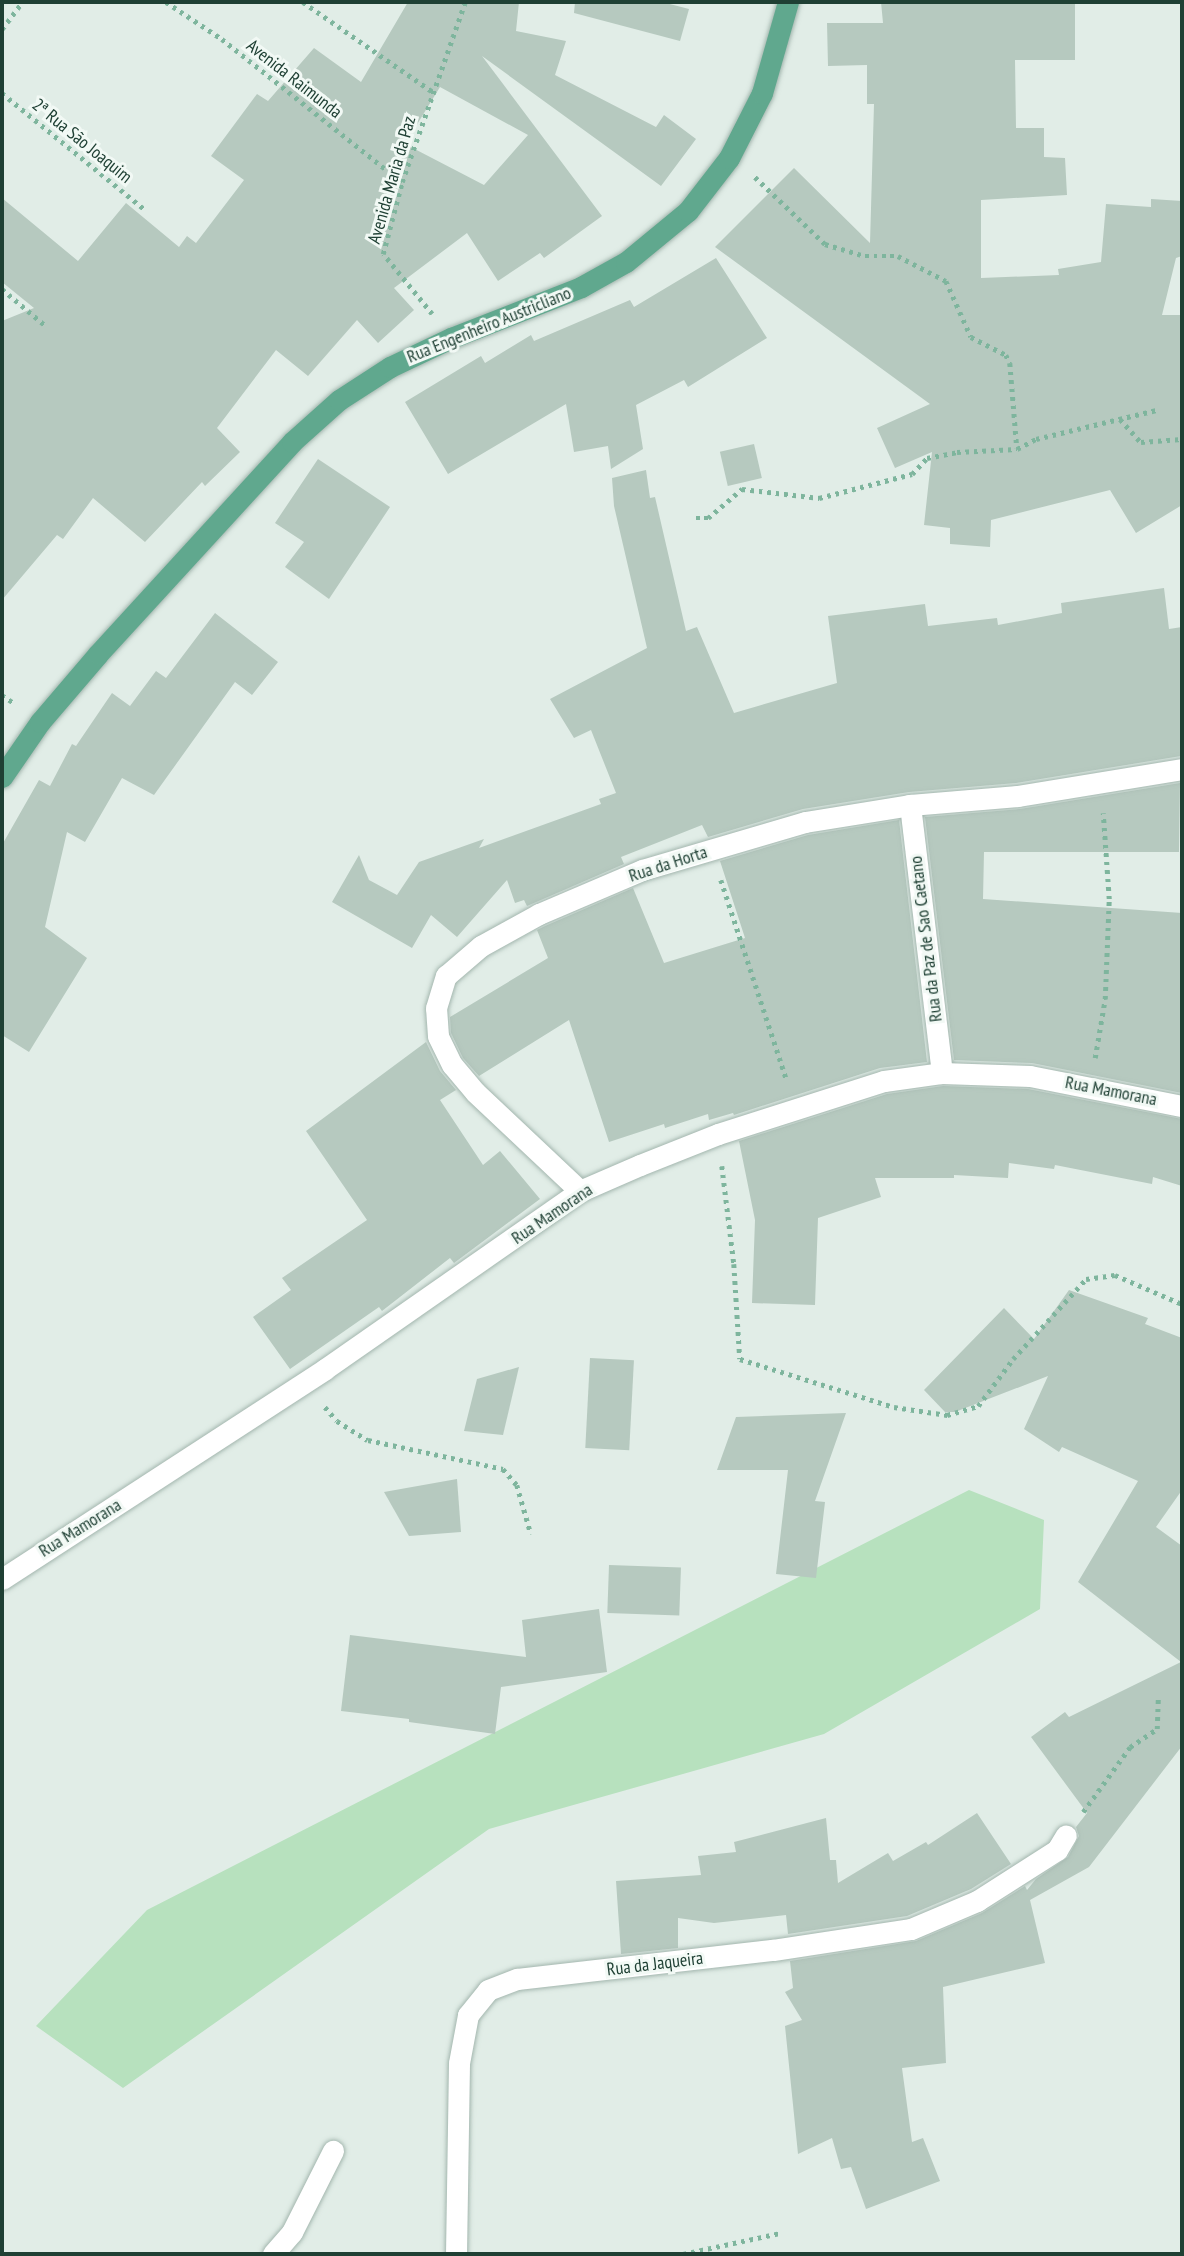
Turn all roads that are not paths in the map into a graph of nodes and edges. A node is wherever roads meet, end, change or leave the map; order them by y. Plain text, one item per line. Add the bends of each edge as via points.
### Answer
1 (788, 2) edge
2 (1182, 769) edge
3 (2, 777) edge
4 (910, 805) junction
5 (942, 1073) junction
6 (1182, 1106) edge
7 (580, 1191) junction
8 (2, 1579) edge
9 (1066, 1835) road end
10 (333, 2151) dead end
11 (274, 2254) edge
12 (456, 2254) edge

1 - 3 main road, Rua Engenheiro Austricliano via 762,93 729,158 688,211 626,262 581,288 451,338 390,367 339,400 292,442 97,654 40,722
2 - 4 street, Rua da Horta via 1018,796
4 - 5 street, Rua da Paz de Sao Caetano
4 - 7 street, Rua da Horta via 805,822 642,870 539,914 481,946 446,976 436,1008 438,1036 452,1065
5 - 6 street, Rua Mamorana via 1030,1076
5 - 7 street, Rua Mamorana via 884,1082 794,1109 718,1134
7 - 8 street, Rua Mamorana via 304,1383
9 - 12 street, Rua da Jaqueira via 1057,1850 977,1901 902,1931 517,1979 488,1990 468,2015 459,2063
10 - 11 street via 292,2232

